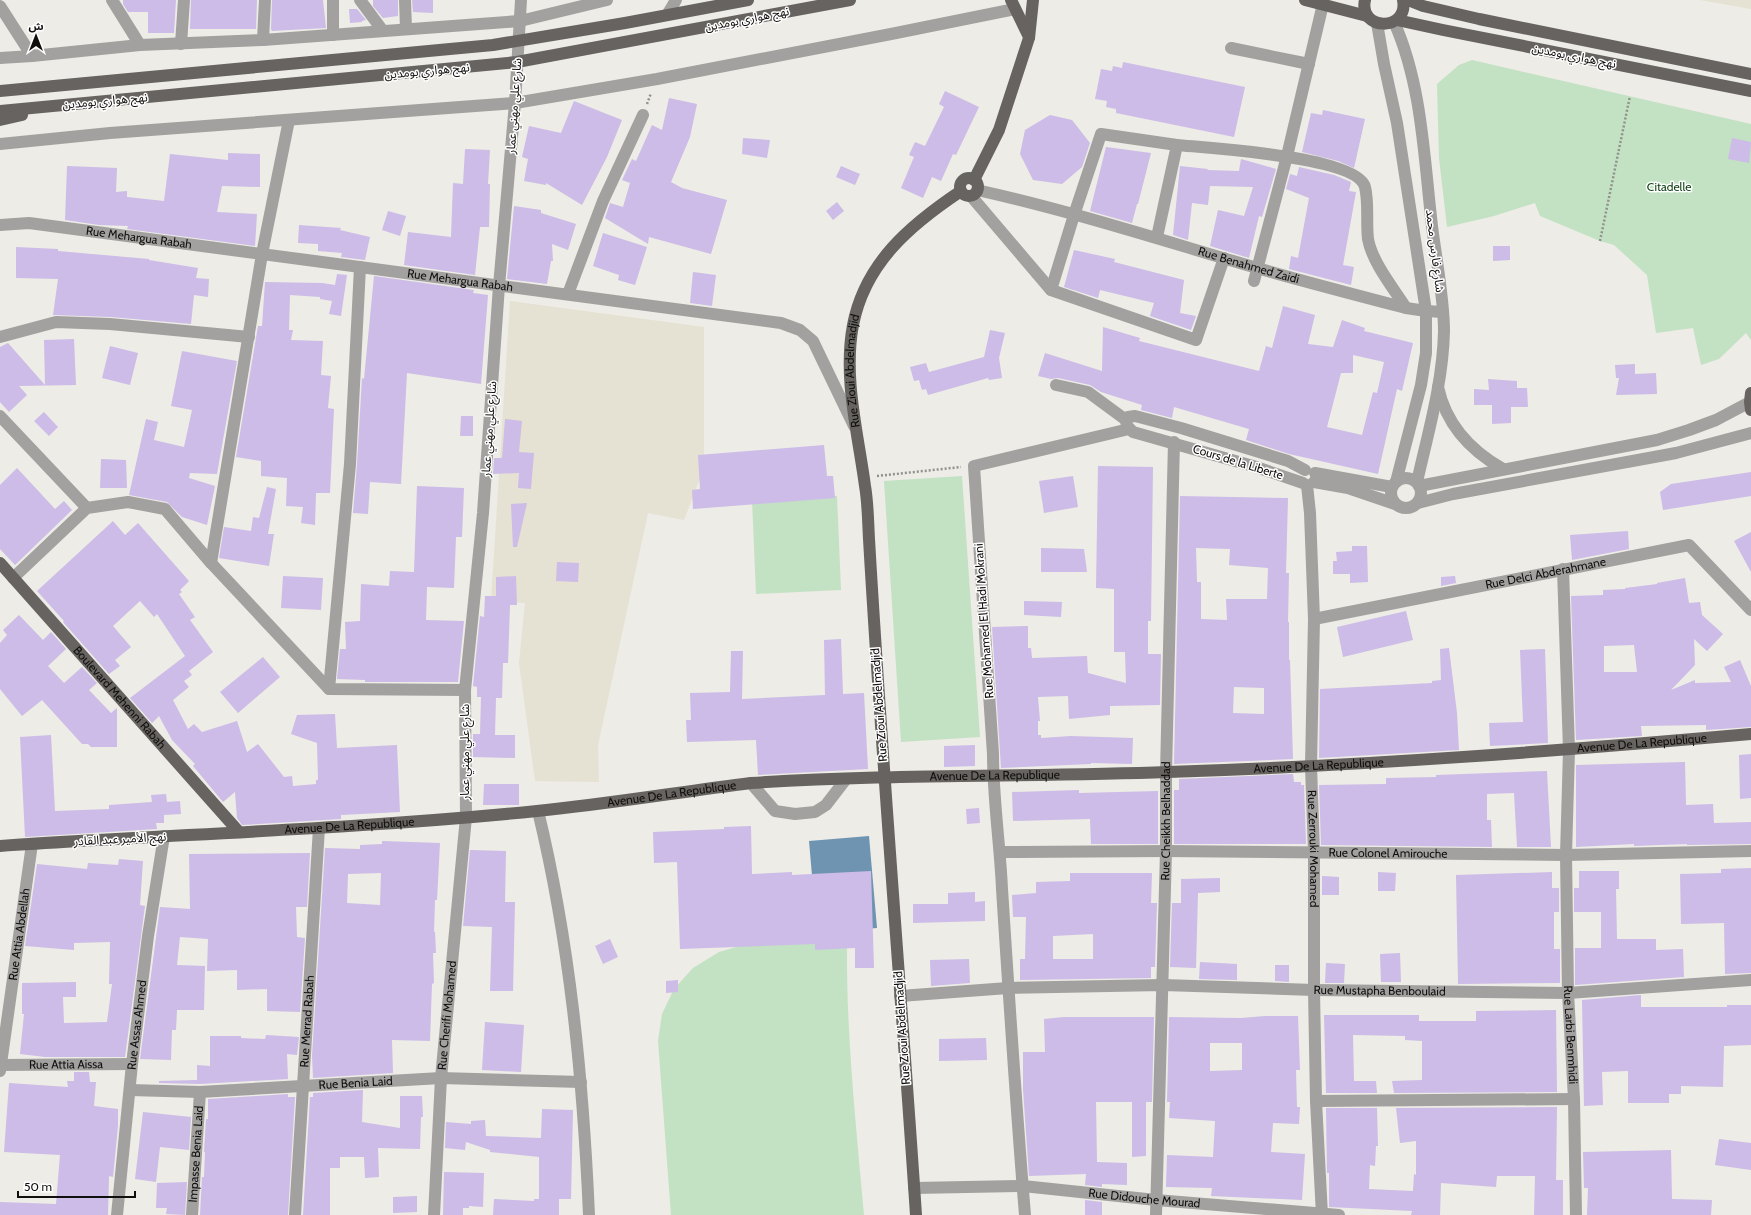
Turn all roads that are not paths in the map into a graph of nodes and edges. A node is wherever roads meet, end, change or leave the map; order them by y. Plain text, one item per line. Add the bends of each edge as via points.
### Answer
1 (112, 0) edge
2 (184, 0) edge
3 (264, 0) edge
4 (334, 0) edge
5 (360, 0) edge
6 (406, 0) edge
7 (521, 0) edge
8 (607, 0) edge
9 (676, 0) edge
10 (748, 0) edge
11 (850, 0) edge
12 (1033, 0) edge
13 (1305, 0) edge
14 (1365, 0) edge
15 (1403, 0) edge
16 (1408, 0) edge
17 (1013, 4) edge
18 (1323, 4) junction
19 (0, 6) edge
20 (667, 15) junction
21 (1372, 19) junction
22 (520, 21) junction
23 (1395, 21) junction
24 (406, 29) junction
25 (383, 31) junction
26 (333, 35) junction
27 (1029, 38) junction
28 (263, 40) junction
29 (518, 41) junction
30 (181, 44) junction
31 (140, 45) junction
32 (1231, 48) dead end
33 (32, 56) junction
34 (0, 58) edge
35 (517, 62) junction
36 (1309, 64) junction
37 (1751, 74) edge
38 (0, 83) edge
39 (52, 86) junction
40 (0, 91) edge
41 (1751, 91) edge
42 (515, 103) junction
43 (58, 105) junction
44 (0, 111) edge
45 (643, 115) road end
46 (0, 120) edge
47 (289, 120) junction
48 (0, 144) edge
49 (1177, 144) junction
50 (1287, 156) junction
51 (971, 190) junction
52 (1074, 215) junction
53 (0, 226) edge
54 (1157, 237) junction
55 (262, 254) junction
56 (1224, 258) junction
57 (360, 267) junction
58 (1258, 268) junction
59 (1254, 281) dead end
60 (499, 286) junction
61 (1051, 290) junction
62 (568, 294) junction
63 (1406, 308) junction
64 (1426, 311) junction
65 (1443, 312) junction
66 (0, 337) edge
67 (249, 337) junction
68 (1438, 384) junction
69 (1056, 385) dead end
70 (1751, 402) edge
71 (0, 416) edge
72 (1127, 424) junction
73 (858, 433) junction
74 (1751, 433) edge
75 (1174, 442) junction
76 (974, 466) joint
77 (1503, 469) junction
78 (1309, 478) junction
79 (1394, 484) junction
80 (1418, 484) junction
81 (1418, 502) junction
82 (1395, 504) junction
83 (87, 508) junction
84 (0, 564) edge
85 (210, 564) junction
86 (1563, 569) junction
87 (13, 578) junction
88 (1751, 610) edge
89 (1314, 620) junction
90 (329, 689) junction
91 (465, 690) junction
92 (1751, 734) edge
93 (1569, 750) junction
94 (1311, 766) junction
95 (1166, 772) junction
96 (993, 776) junction
97 (884, 777) junction
98 (846, 779) junction
99 (751, 783) junction
100 (538, 811) junction
101 (466, 817) junction
102 (319, 828) junction
103 (239, 832) junction
104 (164, 836) junction
105 (32, 844) junction
106 (0, 846) edge
107 (1166, 851) junction
108 (1751, 851) edge
109 (1000, 852) junction
110 (1314, 853) junction
111 (1566, 855) junction
112 (1751, 980) edge
113 (1163, 985) junction
114 (1008, 988) junction
115 (1314, 990) junction
116 (1568, 993) junction
117 (900, 996) junction
118 (132, 1064) junction
119 (0, 1067) edge
120 (441, 1078) junction
121 (581, 1082) junction
122 (303, 1087) junction
123 (130, 1090) junction
124 (200, 1092) junction
125 (1574, 1099) junction
126 (1316, 1101) junction
127 (1022, 1186) junction
128 (914, 1188) junction
129 (1156, 1200) junction
130 (1322, 1214) edge
131 (117, 1215) edge
132 (192, 1215) edge
133 (295, 1215) edge
134 (434, 1215) edge
135 (589, 1215) edge
136 (916, 1215) edge
137 (1025, 1215) edge
138 (1156, 1215) edge
139 (1339, 1215) edge
140 (1576, 1215) edge

1 - 31 street
2 - 30 street
3 - 28 street
4 - 26 street
5 - 25 street
6 - 24 street
7 - 22 street, شارع علي مهني عمار
8 - 22 street
9 - 20 street
10 - 20 main road, نهج هواري بومدين
11 - 35 main road, نهج هواري بومدين
12 - 27 main road
13 - 18 main road
14 - 21 main road via 1364,10
15 - 23 main road via 1404,10
16 - 37 main road, نهج هواري بومدين via 1479,19
17 - 27 main road
17 - 42 street via 891,34 657,79
18 - 21 main road
18 - 36 street
19 - 33 street
20 - 29 main road, نهج هواري بومدين
21 - 23 main road, نهج هواري بومدين via 1388,24
21 - 64 street, شارع فارس محمد via 1397,123
22 - 24 street
22 - 29 street, شارع علي مهني عمار
23 - 41 main road, نهج هواري بومدين
23 - 65 street, شارع فارس محمد via 1412,73
24 - 25 street
25 - 26 street
26 - 28 street
27 - 51 main road via 999,130
28 - 30 street
29 - 35 street, شارع علي مهني عمار
29 - 39 main road, نهج هواري بومدين
30 - 31 street
31 - 33 street
32 - 36 street
33 - 34 street
35 - 42 street, شارع علي مهني عمار
35 - 43 main road, نهج هواري بومدين
36 - 50 street
38 - 39 main road
39 - 40 main road, نهج هواري بومدين
42 - 47 street
42 - 60 street, شارع علي مهني عمار
43 - 44 main road, نهج هواري بومدين
43 - 46 main road
45 - 62 street via 603,201
47 - 48 street
47 - 55 street
49 - 50 street
49 - 52 street via 1101,134
49 - 54 street
50 - 58 street
50 - 63 street via 1343,170 1356,176 1365,186 1369,243 1379,265
51 - 52 street, Rue Benahmed Zaidi
51 - 61 street
51 - 73 main road, Rue Zioui Abdelmadjid via 922,219 887,254 876,267 859,303 853,326 850,372
52 - 54 street, Rue Benahmed Zaidi
52 - 61 street
53 - 55 street, Rue Mehargua Rabah via 29,223
54 - 56 street, Rue Benahmed Zaidi
55 - 57 street, Rue Mehargua Rabah
55 - 67 street
56 - 58 street, Rue Benahmed Zaidi
56 - 61 street via 1196,340
57 - 60 street, Rue Mehargua Rabah
57 - 90 street via 350,464
58 - 59 street
58 - 63 street, Rue Benahmed Zaidi
60 - 62 street, Rue Mehargua Rabah
60 - 91 street, شارع علي مهني عمار via 483,513
62 - 73 street, Rue Mehargua Rabah via 781,323 800,330 813,341
63 - 64 street, Rue Benahmed Zaidi
64 - 65 street, Rue Benahmed Zaidi
64 - 79 street, شارع فارس محمد via 1424,369
65 - 68 street, شارع فارس محمد via 1444,331
66 - 67 street via 56,322 110,324
67 - 85 street
68 - 77 street via 1444,406 1460,434 1482,456
68 - 80 street, شارع فارس محمد
69 - 72 street via 1088,392
70 - 77 street via 1716,420 1657,440
71 - 83 street
72 - 75 street, Cours de la Liberte via 1133,432
72 - 76 street, Cours de la Liberte via 1092,436
72 - 78 street, Cours de la Liberte via 1128,417 1135,416 1181,428 1288,461
73 - 97 main road, Rue Zioui Abdelmadjid via 864,477
74 - 81 street via 1676,453
75 - 78 street, Cours de la Liberte via 1253,466
75 - 95 street, Rue Cheikkh Belhaddad
76 - 96 street, Rue Mohamed El Hadi Mokrani via 994,754
77 - 80 street via 1450,481
78 - 79 street, Cours de la Liberte
78 - 82 street, Cours de la Liberte
78 - 89 street, Rue Zerrouki Mohamed
79 - 80 street via 1404,478
79 - 82 street via 1391,496
80 - 81 street via 1421,494
81 - 82 street via 1410,508
83 - 85 street via 128,502 165,509
83 - 87 street
84 - 87 main road, Boulevard Mehenni Rabah
85 - 90 street
86 - 88 street, Rue Delci Abderahmane via 1690,544
86 - 89 street, Rue Delci Abderahmane
86 - 93 street, Rue Larbi Benmhidi
87 - 103 main road, Boulevard Mehenni Rabah
89 - 94 street, Rue Zerrouki Mohamed
90 - 91 street
91 - 101 street, شارع علي مهني عمار
92 - 93 main road, Avenue De La Republique
93 - 94 main road, Avenue De La Republique
93 - 111 street, Rue Larbi Benmhidi
94 - 95 main road, Avenue De La Republique
94 - 110 street, Rue Zerrouki Mohamed
95 - 96 main road, Avenue De La Republique
95 - 107 street, Rue Cheikkh Belhaddad
96 - 97 main road, Avenue De La Republique
96 - 109 street, Rue Mohamed El Hadi Mokrani
97 - 98 main road, Avenue De La Republique
97 - 117 main road, Rue Zioui Abdelmadjid
98 - 99 main road, Avenue De La Republique
98 - 99 street via 826,805 815,812 795,814 775,810
99 - 100 main road, Avenue De La Republique
100 - 101 main road, Avenue De La Republique
100 - 121 street via 550,860 567,964
101 - 102 main road, Avenue De La Republique
101 - 120 street, Rue Cherifi Mohamed
102 - 103 main road, Avenue De La Republique
102 - 122 street, Rue Merrad Rabah
103 - 104 main road, نهج الأمير عبد القادر
104 - 105 main road, نهج الأمير عبد القادر
104 - 118 street, Rue Assas Ahmed
105 - 106 main road, نهج الأمير عبد القادر
105 - 119 street, Rue Attia Abdellah
107 - 109 street, Rue Colonel Amirouche
107 - 110 street, Rue Colonel Amirouche
107 - 113 street, Rue Cheikkh Belhaddad
108 - 111 street, Rue Colonel Amirouche
109 - 114 street, Rue Mohamed El Hadi Mokrani
110 - 111 street, Rue Colonel Amirouche
110 - 115 street, Rue Zerrouki Mohamed
111 - 116 street, Rue Larbi Benmhidi
112 - 116 street, Rue Mustapha Benboulaid
113 - 114 street, Rue Mustapha Benboulaid
113 - 115 street, Rue Mustapha Benboulaid
113 - 129 street, Rue Cheikkh Belhaddad
114 - 117 street, Rue Mustapha Benboulaid
114 - 127 street, Rue Mohamed El Hadi Mokrani
115 - 116 street, Rue Mustapha Benboulaid
115 - 126 street, Rue Zerrouki Mohamed
116 - 125 street, Rue Larbi Benmhidi
117 - 128 main road, Rue Zioui Abdelmadjid
118 - 119 street, Rue Attia Aissa
118 - 123 street, Rue Assas Ahmed
120 - 121 street, Rue Benia Laid
120 - 122 street, Rue Benia Laid
120 - 134 street, Rue Cherifi Mohamed
121 - 135 street
122 - 124 street, Rue Benia Laid
122 - 133 street, Rue Merrad Rabah
123 - 124 street, Rue Benia Laid
123 - 131 street, Rue Assas Ahmed
124 - 132 street, Impasse Benia Laid
125 - 126 street
125 - 140 street, Rue Larbi Benmhidi
126 - 130 street, Rue Zerrouki Mohamed
127 - 128 street, Rue Didouche Mourad
127 - 129 street, Rue Didouche Mourad
127 - 137 street, Rue Mohamed El Hadi Mokrani
128 - 136 main road, Rue Zioui Abdelmadjid
129 - 130 street, Rue Didouche Mourad
129 - 138 street, Rue Cheikkh Belhaddad
130 - 139 street, Rue Didouche Mourad

